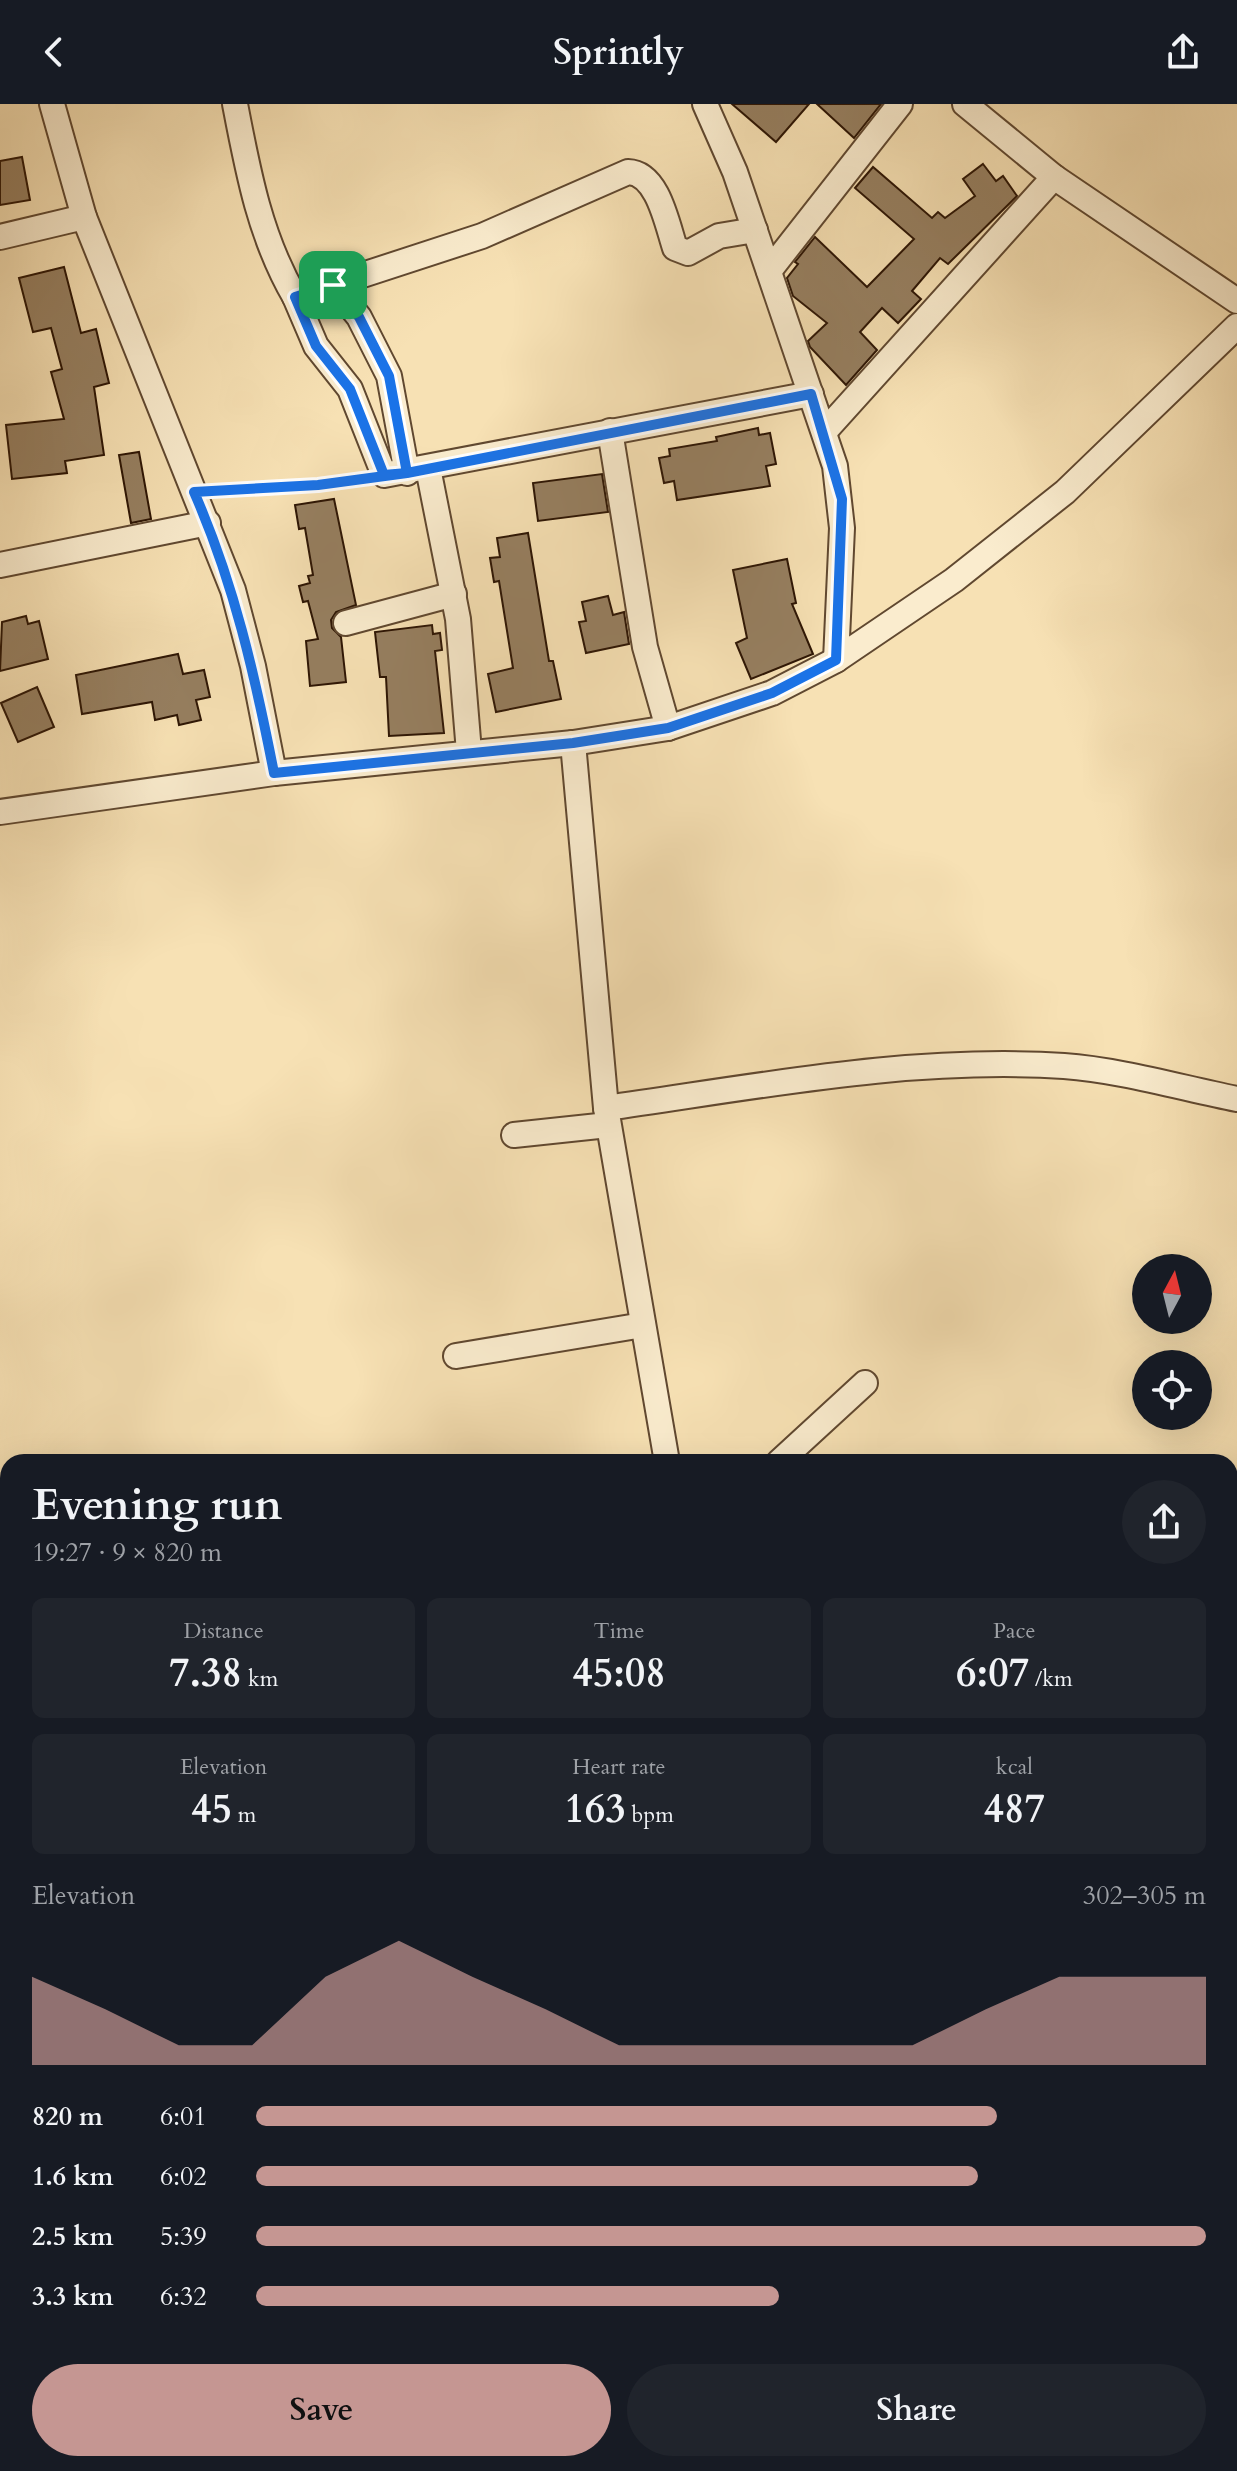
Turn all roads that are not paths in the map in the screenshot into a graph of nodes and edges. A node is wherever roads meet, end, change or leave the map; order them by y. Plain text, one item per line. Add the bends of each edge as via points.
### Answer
1 (52, 104) edge
2 (235, 104) edge
3 (705, 104) edge
4 (900, 104) edge
5 (965, 104) edge
6 (1054, 177) junction
7 (84, 217) junction
8 (755, 230) junction
9 (0, 237) edge
10 (769, 271) junction
11 (333, 285) junction
12 (295, 297) junction
13 (1237, 301) edge
14 (1237, 326) edge
15 (811, 394) junction
16 (610, 431) junction
17 (825, 431) junction
18 (407, 472) junction
19 (208, 523) junction
20 (0, 565) edge
21 (454, 594) junction
22 (346, 623) dead end
23 (836, 660) junction
24 (668, 728) junction
25 (573, 743) junction
26 (469, 752) junction
27 (274, 773) junction
28 (0, 812) edge
29 (1237, 1099) edge
30 (607, 1116) junction
31 (514, 1135) dead end
32 (643, 1325) junction
33 (456, 1356) dead end
34 (865, 1383) dead end
35 (666, 1454) edge
36 (788, 1454) edge

1 - 7 street
2 - 12 street via 271,253
3 - 8 street
4 - 10 street
5 - 6 street
6 - 13 street
6 - 17 street
7 - 9 street
7 - 19 street
8 - 10 street
8 - 11 street via 680,252 652,185 645,176 628,172 482,236
10 - 15 street
11 - 12 street
11 - 18 street via 359,317 389,376
12 - 18 street via 316,346
14 - 23 street via 1065,492 954,580
15 - 16 street
15 - 17 street
16 - 18 street
16 - 24 street via 645,647
17 - 23 street via 842,499
18 - 21 street
19 - 20 street
19 - 27 street via 237,605
21 - 22 street
21 - 26 street
23 - 24 street via 772,693
24 - 25 street
25 - 26 street
25 - 30 street
26 - 27 street
27 - 28 street
29 - 30 street via 1067,1066 969,1064 822,1078
30 - 31 street
30 - 32 street
32 - 33 street
32 - 35 street
34 - 36 street

